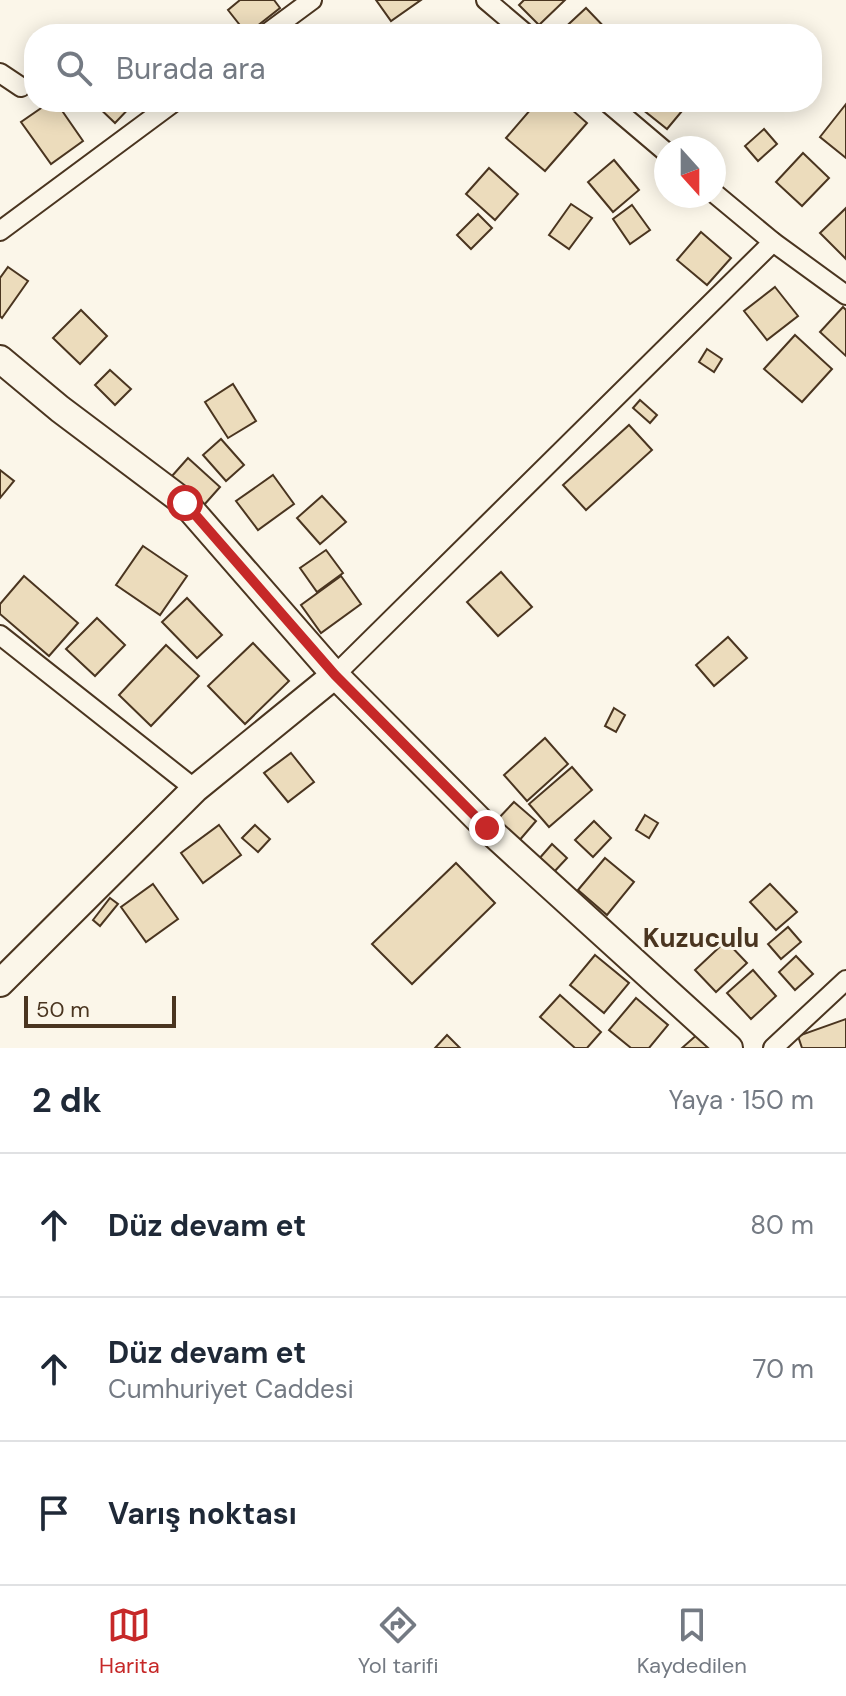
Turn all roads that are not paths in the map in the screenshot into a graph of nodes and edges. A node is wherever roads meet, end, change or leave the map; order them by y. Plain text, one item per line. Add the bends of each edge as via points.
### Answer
1 (312, 0) edge
2 (486, 0) edge
3 (280, 24) edge
4 (514, 24) edge
5 (0, 73) edge
6 (21, 87) dead end
7 (161, 112) edge
8 (619, 112) edge
9 (654, 142) edge
10 (726, 203) edge
11 (0, 231) edge
12 (773, 242) junction
13 (846, 295) edge
14 (0, 359) edge
15 (0, 635) edge
16 (335, 675) junction
17 (195, 789) junction
18 (846, 980) edge
19 (0, 983) edge
20 (729, 1048) edge
21 (773, 1048) edge

1 - 3 street
2 - 4 street
5 - 6 street
7 - 11 street
8 - 9 street
10 - 12 street
12 - 13 street
12 - 16 street
14 - 16 street via 185,503
15 - 17 street
16 - 17 street
16 - 20 street via 487,828
17 - 19 street
18 - 21 street

